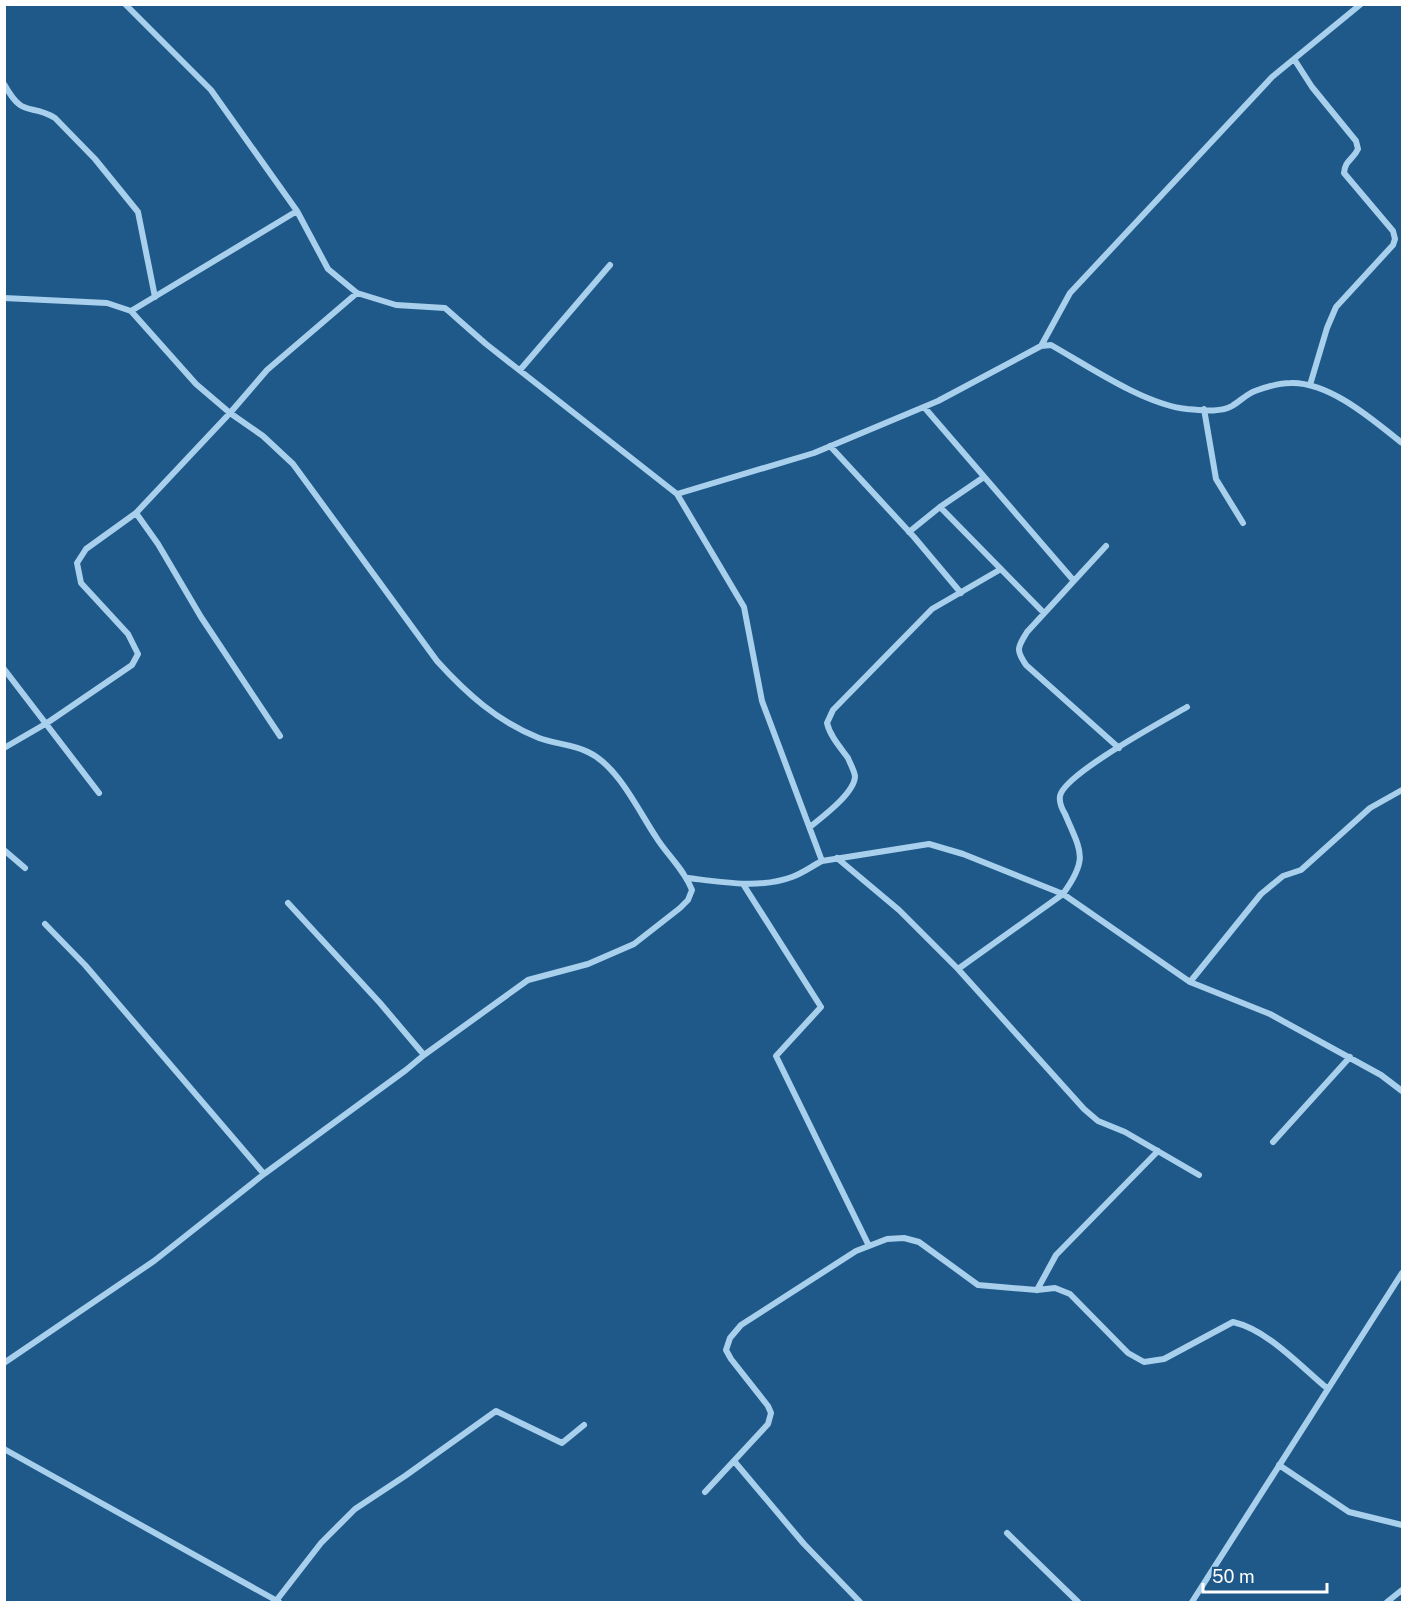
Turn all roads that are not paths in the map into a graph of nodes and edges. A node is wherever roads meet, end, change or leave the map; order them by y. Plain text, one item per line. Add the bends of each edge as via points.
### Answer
1 (125, 4) edge
2 (1361, 4) edge
3 (1294, 59) junction
4 (4, 84) edge
5 (297, 211) junction
6 (610, 265) dead end
7 (357, 293) junction
8 (155, 297) junction
9 (4, 298) edge
10 (131, 311) junction
11 (1041, 346) junction
12 (520, 370) junction
13 (1310, 386) junction
14 (924, 407) junction
15 (1204, 410) junction
16 (230, 413) junction
17 (1402, 443) edge
18 (830, 446) junction
19 (984, 477) junction
20 (677, 494) junction
21 (940, 507) junction
22 (136, 513) junction
23 (1243, 523) dead end
24 (909, 532) junction
25 (1106, 546) dead end
26 (1001, 569) junction
27 (1074, 581) junction
28 (961, 593) junction
29 (1044, 613) junction
30 (4, 669) edge
31 (1187, 707) dead end
32 (47, 723) junction
33 (280, 736) dead end
34 (4, 748) edge
35 (1119, 748) junction
36 (1402, 790) edge
37 (99, 793) dead end
38 (810, 827) junction
39 (4, 850) edge
40 (837, 858) junction
41 (822, 861) junction
42 (26, 868) dead end
43 (688, 878) junction
44 (743, 884) junction
45 (1062, 894) junction
46 (288, 903) dead end
47 (45, 924) dead end
48 (958, 969) junction
49 (1190, 982) junction
50 (424, 1054) junction
51 (1350, 1057) junction
52 (1402, 1091) edge
53 (1273, 1142) dead end
54 (1158, 1151) junction
55 (264, 1174) junction
56 (1199, 1175) dead end
57 (869, 1246) junction
58 (1402, 1273) edge
59 (1037, 1290) junction
60 (4, 1363) edge
61 (1328, 1389) junction
62 (584, 1425) dead end
63 (4, 1449) edge
64 (734, 1461) junction
65 (1278, 1465) junction
66 (705, 1492) dead end
67 (1402, 1525) edge
68 (1007, 1533) dead end
69 (1402, 1590) edge
70 (277, 1602) edge
71 (860, 1602) edge
72 (1078, 1602) edge
73 (1192, 1602) edge
74 (1387, 1602) edge

1 - 5 street via 211,90
2 - 3 street
3 - 11 street via 1272,77 1070,293
3 - 13 street via 1356,141 1358,149 1345,165 1344,173 1393,231 1395,239 1336,307
4 - 8 street via 21,107 55,118 138,212
5 - 7 street via 328,269
5 - 8 street
6 - 12 street
7 - 12 street via 396,305 445,308
7 - 16 street via 267,370
8 - 10 street
9 - 10 street via 107,303
10 - 16 street via 196,384
11 - 14 street
11 - 15 street via 1051,345 1110,380 1152,399
12 - 20 street
13 - 15 street via 1291,383 1253,391 1231,407
13 - 17 street via 1326,390 1347,403
14 - 18 street
14 - 19 street
15 - 23 street via 1216,479
16 - 22 street
16 - 43 street via 293,464 437,662 462,689 518,729 587,751 598,759 637,805 656,838
18 - 20 street
18 - 24 street
19 - 21 street
19 - 27 street
20 - 38 street via 744,607 762,701
21 - 24 street
21 - 26 street
22 - 32 street via 86,549 77,563 81,584 128,634 138,654 132,665
22 - 33 street
24 - 28 street
25 - 27 street
26 - 28 street
26 - 29 street
27 - 29 street
28 - 38 street via 932,609 833,710 826,723 855,775 844,797
29 - 35 street via 1027,632 1019,654 1026,665
30 - 32 street
31 - 35 street
32 - 34 street
32 - 37 street
35 - 45 street via 1086,768 1063,789 1060,798 1081,851 1075,877
36 - 49 street via 1370,808 1301,870 1273,883
38 - 41 street
39 - 42 street
40 - 41 street
40 - 45 street via 929,844
40 - 48 street via 899,910
41 - 44 street via 792,877
43 - 44 street
43 - 50 street via 692,890 688,900 634,944 588,964 528,980
44 - 57 street via 821,1007 776,1056
45 - 48 street
45 - 49 street
46 - 50 street
47 - 55 street via 85,965
48 - 54 street via 1084,1109
49 - 51 street via 1270,1014
50 - 55 street
51 - 52 street
51 - 53 street
54 - 56 street
54 - 59 street via 1056,1255
55 - 60 street via 154,1261
57 - 59 street via 904,1238 919,1242 978,1285
57 - 64 street via 741,1325 730,1338 726,1350 771,1413 768,1425
58 - 61 street
59 - 61 street via 1055,1288 1070,1294 1128,1353 1144,1362 1164,1359 1233,1322 1244,1324 1262,1334
61 - 65 street
62 - 70 street via 562,1443 496,1411 355,1509 321,1543
63 - 70 street
64 - 66 street
64 - 71 street via 804,1544
65 - 67 street via 1349,1512
65 - 73 street
68 - 72 street
69 - 74 street

